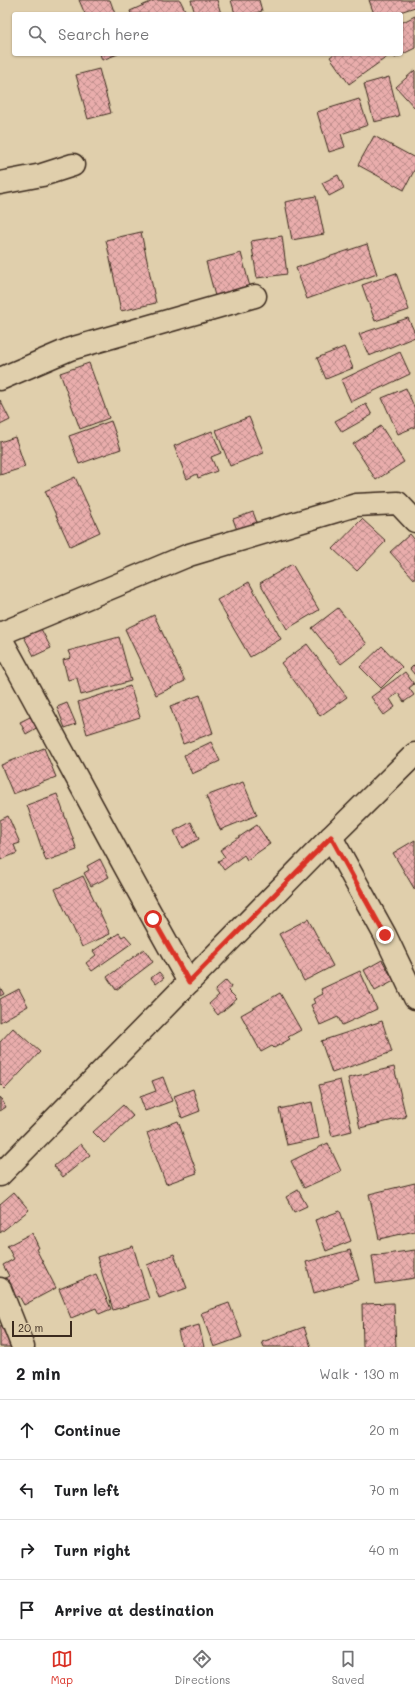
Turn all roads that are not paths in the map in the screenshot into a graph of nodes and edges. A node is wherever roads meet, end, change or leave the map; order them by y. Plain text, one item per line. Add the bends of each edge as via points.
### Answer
1 (73, 165) dead end
2 (0, 183) edge
3 (254, 296) dead end
4 (0, 379) edge
5 (415, 521) edge
6 (0, 634) edge
7 (0, 637) edge
8 (412, 763) edge
9 (331, 837) junction
10 (189, 982) junction
11 (415, 998) edge
12 (0, 1175) edge
13 (0, 1289) edge
14 (23, 1347) edge

1 - 2 street via 42,175
3 - 4 street via 70,349
5 - 6 street via 398,503 356,505 189,555
7 - 10 street
8 - 9 street
9 - 10 street
9 - 11 street via 385,935
10 - 12 street
13 - 14 street

